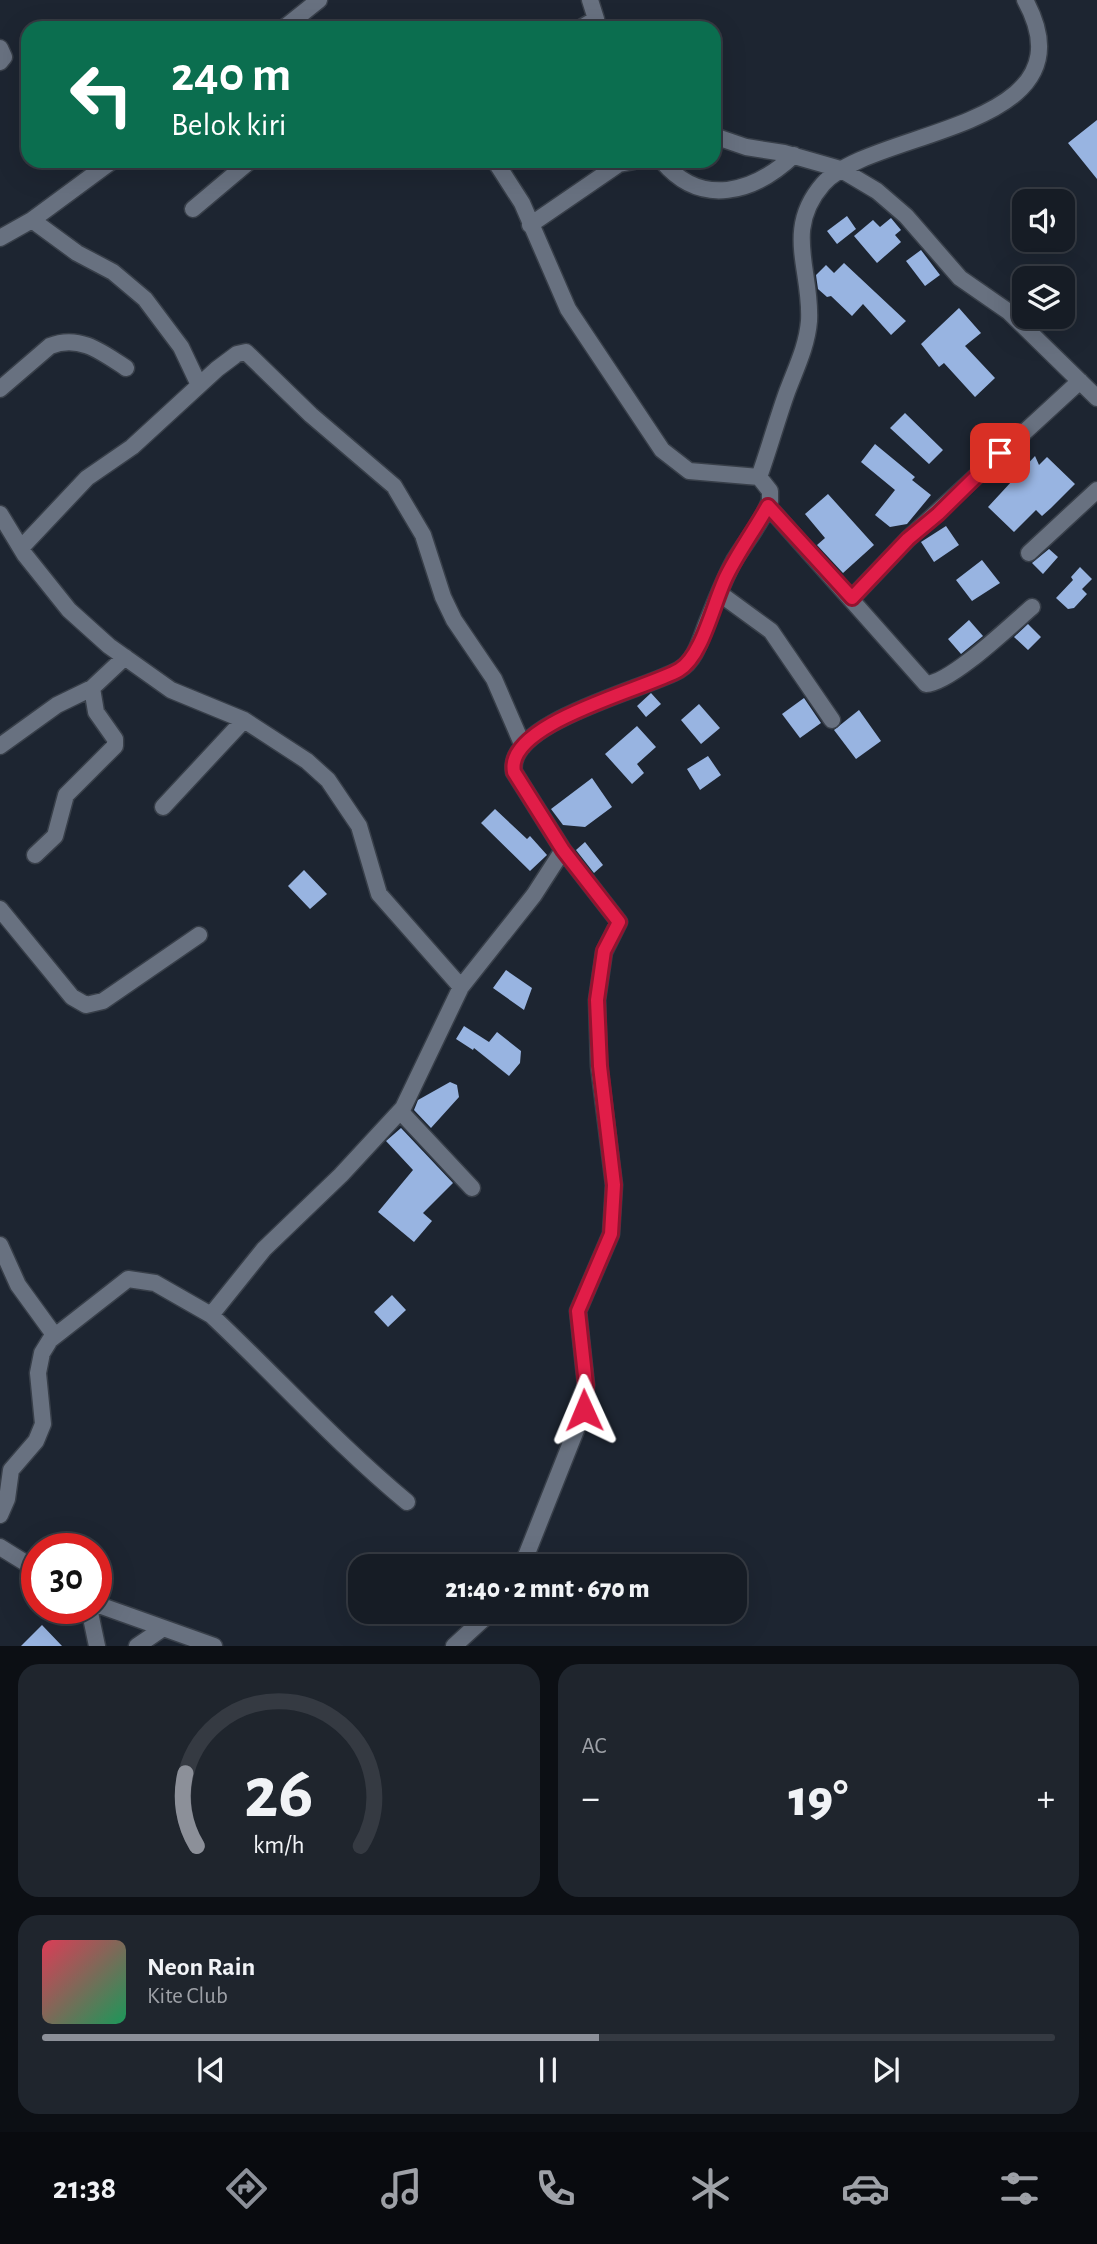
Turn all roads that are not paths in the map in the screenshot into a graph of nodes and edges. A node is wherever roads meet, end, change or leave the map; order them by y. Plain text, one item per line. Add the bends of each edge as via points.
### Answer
1 (319, 0) edge
2 (590, 0) edge
3 (1026, 0) edge
4 (293, 21) edge
5 (599, 21) edge
6 (0, 48) edge
7 (0, 62) edge
8 (721, 139) edge
9 (794, 155) junction
10 (103, 168) edge
11 (242, 168) edge
12 (500, 168) edge
13 (613, 168) edge
14 (669, 168) edge
15 (840, 169) junction
16 (193, 209) dead end
17 (32, 220) junction
18 (530, 225) junction
19 (0, 238) edge
20 (126, 368) dead end
21 (1080, 381) junction
22 (199, 385) junction
23 (0, 389) edge
24 (1097, 398) edge
25 (759, 477) junction
26 (1097, 490) edge
27 (768, 506) junction
28 (2, 521) edge
29 (21, 548) junction
30 (1029, 553) dead end
31 (719, 593) junction
32 (852, 598) junction
33 (1032, 607) dead end
34 (124, 657) junction
35 (92, 688) junction
36 (244, 720) junction
37 (832, 720) dead end
38 (0, 746) edge
39 (523, 746) junction
40 (163, 807) dead end
41 (563, 850) junction
42 (35, 855) dead end
43 (0, 909) edge
44 (200, 935) dead end
45 (461, 987) junction
46 (400, 1111) junction
47 (472, 1188) dead end
48 (0, 1245) edge
49 (211, 1315) junction
50 (55, 1336) junction
51 (407, 1502) dead end
52 (0, 1516) edge
53 (0, 1547) edge
54 (527, 1554) edge
55 (21, 1560) edge
56 (112, 1610) edge
57 (92, 1624) edge
58 (478, 1624) edge
59 (162, 1629) junction
60 (97, 1646) edge
61 (137, 1646) edge
62 (214, 1646) edge
63 (454, 1646) edge

1 - 4 street
2 - 5 street
3 - 15 street via 1040,50 1031,74 1016,92 996,108 949,130
6 - 7 street via 4,57
8 - 9 street via 746,148
9 - 14 street via 761,179 710,192 681,179
9 - 15 street
10 - 17 street
11 - 16 street
12 - 18 street
13 - 18 street
15 - 21 street via 900,210 960,278 1009,312
15 - 25 street via 822,185 802,219 809,319 806,344
17 - 19 street
17 - 22 street via 113,272 145,299 181,347
18 - 25 street via 568,309 662,450 689,471
20 - 23 street via 85,344 59,342
21 - 24 street
21 - 32 street via 908,539
22 - 29 street via 132,447 87,478
22 - 39 street via 237,354 246,352 394,486 423,535 454,620 494,679
25 - 27 street via 770,491
26 - 30 street
27 - 31 street
27 - 32 street
28 - 29 street
29 - 34 street via 69,610
31 - 37 street via 771,631
31 - 39 street via 695,653 683,668 546,727
32 - 33 street via 919,680 929,684 961,666
34 - 35 street
34 - 36 street via 171,690
35 - 38 street via 57,705
35 - 42 street via 96,712 115,746 66,794 55,836
36 - 40 street
36 - 45 street via 328,780 359,825 379,894
39 - 41 street via 514,772
41 - 45 street via 534,895
41 - 54 street via 618,918 604,951 597,1000 614,1185 611,1234 578,1311 586,1385 584,1410
43 - 44 street via 72,997 86,1005 103,1001
45 - 46 street
46 - 47 street
46 - 49 street via 264,1249
48 - 50 street via 18,1285
49 - 50 street via 155,1283 128,1279
49 - 51 street via 291,1390 357,1461
50 - 52 street via 38,1362 43,1424 36,1441 11,1470
53 - 55 street
56 - 59 street
57 - 60 street
58 - 63 street
59 - 61 street
59 - 62 street

